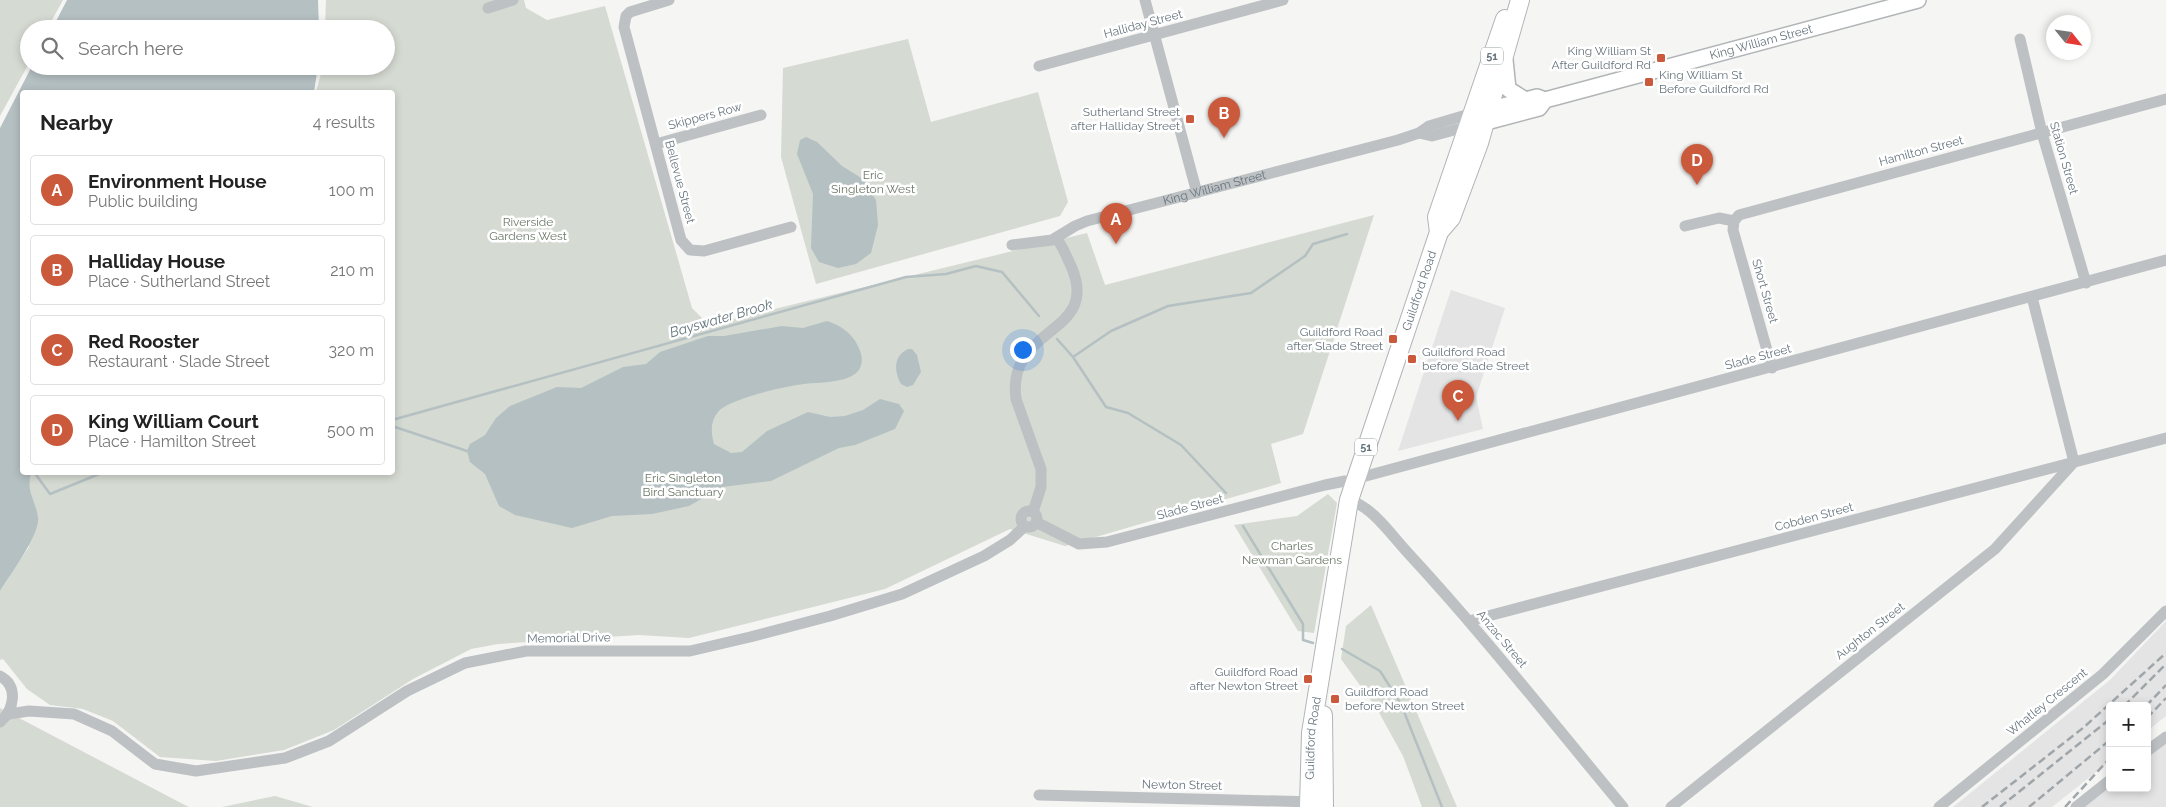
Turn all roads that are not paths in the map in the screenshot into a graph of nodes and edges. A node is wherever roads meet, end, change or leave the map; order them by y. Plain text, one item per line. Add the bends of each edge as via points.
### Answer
1 (513, 0) edge
2 (669, 0) edge
3 (1145, 0) edge
4 (1284, 0) edge
5 (1512, 0) edge
6 (1520, 0) edge
7 (1918, 0) edge
8 (1874, 6) edge
9 (488, 8) dead end
10 (1154, 35) junction
11 (2020, 39) dead end
12 (1505, 60) junction
13 (1038, 66) dead end
14 (1524, 99) junction
15 (2166, 99) edge
16 (1546, 100) junction
17 (761, 115) dead end
18 (1480, 117) junction
19 (2042, 133) junction
20 (656, 144) junction
21 (1197, 193) junction
22 (1734, 221) junction
23 (1685, 226) dead end
24 (791, 227) dead end
25 (1056, 238) junction
26 (1012, 245) dead end
27 (2166, 260) edge
28 (2086, 283) junction
29 (2032, 298) junction
30 (1772, 368) junction
31 (2166, 438) edge
32 (2074, 462) junction
33 (1354, 486) junction
34 (1031, 520) junction
35 (2166, 611) edge
36 (1469, 622) junction
37 (0, 676) edge
38 (4, 718) edge
39 (2166, 737) edge
40 (2151, 748) edge
41 (2106, 783) edge
42 (1039, 795) dead end
43 (1127, 802) edge
44 (1317, 804) edge
45 (1623, 807) edge
46 (1671, 807) edge
47 (1939, 807) edge
48 (2076, 807) edge

1 - 9 street
2 - 20 street, Bellevue Street via 635,9 626,16 624,27
3 - 10 street
4 - 10 street, Halliday Street
5 - 18 highway, Guildford Road / 51
6 - 12 highway, Guildford Road / 51
7 - 8 main road, King William Street
8 - 16 main road, King William Street
10 - 13 street, Halliday Street
10 - 21 street
11 - 19 street, Station Street
12 - 14 main road via 1508,89
12 - 18 highway, Guildford Road / 51
14 - 16 main road, King William Street via 1537,97
14 - 18 main road, King William Street
15 - 19 street, Hamilton Street
16 - 18 main road, King William Street via 1539,108
17 - 20 street, Skippers Row
18 - 21 street, King William Street via 1432,136 1419,133
18 - 33 highway, Guildford Road / 51 via 1451,218 1439,232
19 - 22 street, Hamilton Street via 1739,214
19 - 28 street, Station Street
20 - 24 street, Bellevue Street via 681,240 690,250 704,251
21 - 25 street, King William Street via 1087,221
22 - 23 street via 1719,218
22 - 30 street, Short Street
25 - 26 street, King William Street
25 - 34 street via 1076,278 1077,298 1066,319 1026,352 1018,367 1014,388 1041,469 1041,487
27 - 28 street, Slade Street
28 - 29 street, Slade Street
29 - 30 street, Slade Street
29 - 32 street
30 - 33 street, Slade Street via 1366,476
31 - 32 street, Cobden Street
32 - 36 street, Cobden Street
32 - 46 street, Aughton Street via 1995,549
33 - 34 street, Slade Street via 1345,481 1325,485 1107,542 1079,544
33 - 36 street, Anzac Street via 1358,503 1370,512
33 - 44 highway, Guildford Road / 51 via 1333,589 1324,670 1311,733
34 - 38 street, Memorial Drive via 1010,540 984,556 902,594 750,637 690,651 526,651 465,663 407,691 329,741 286,758 196,771 155,764 112,731 74,714 29,711
35 - 47 street, Whatley Crescent via 2103,674
36 - 45 street, Anzac Street
37 - 38 street via 8,682 14,698
39 - 40 street
41 - 48 street
42 - 43 street, Newton Street
43 - 44 street, Newton Street

